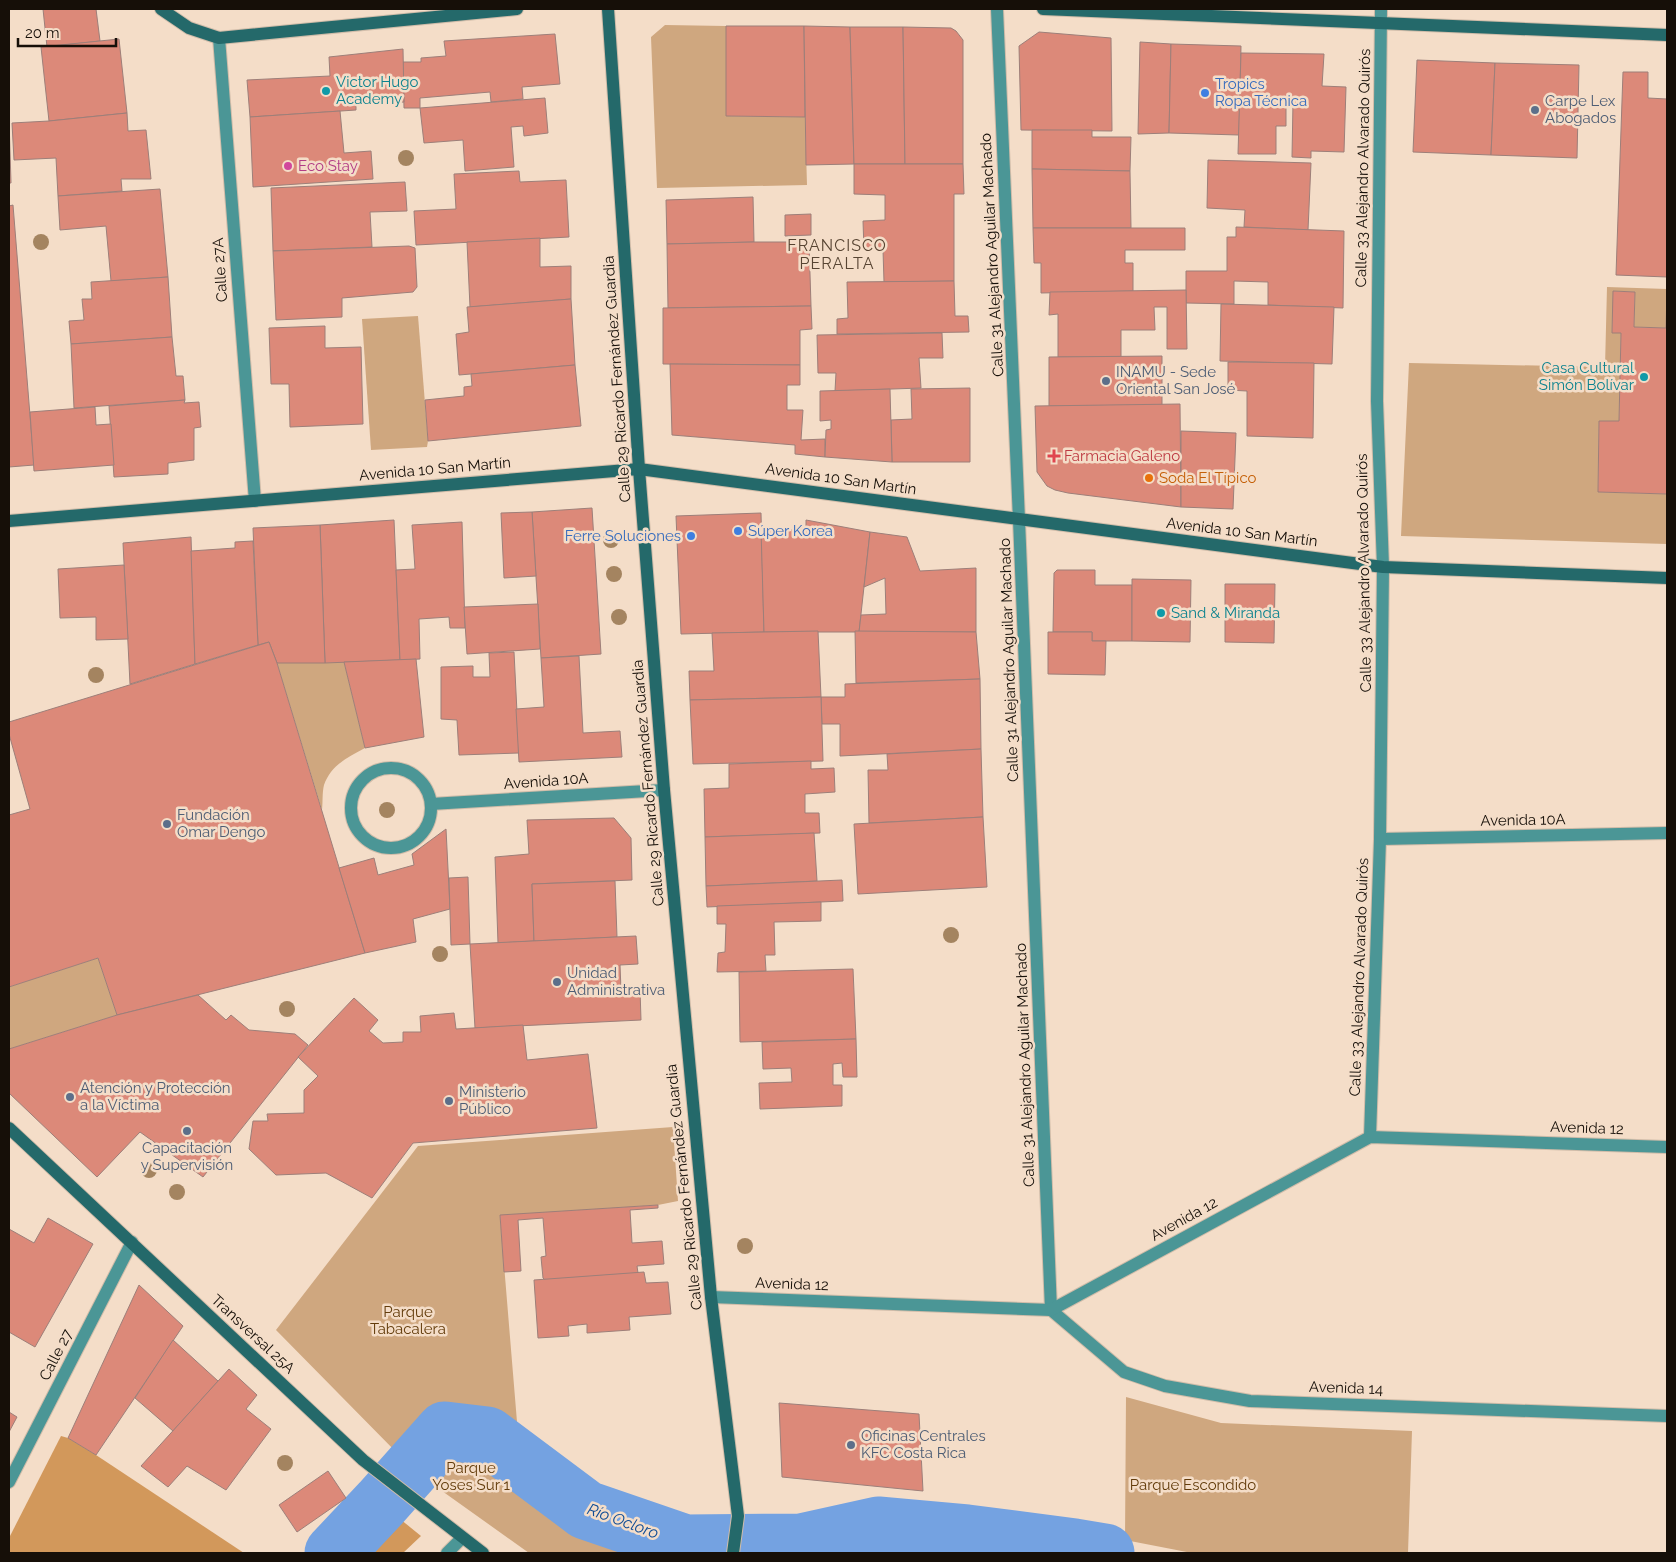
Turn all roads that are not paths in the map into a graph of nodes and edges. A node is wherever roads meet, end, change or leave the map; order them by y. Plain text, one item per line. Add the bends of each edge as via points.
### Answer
1 (161, 9) edge
2 (517, 9) edge
3 (608, 9) edge
4 (997, 9) edge
5 (1043, 9) edge
6 (1381, 9) edge
7 (1381, 22) junction
8 (1667, 35) edge
9 (219, 38) junction
10 (639, 469) junction
11 (254, 501) junction
12 (1020, 520) junction
13 (9, 521) edge
14 (1383, 566) junction
15 (1667, 578) edge
16 (664, 790) junction
17 (431, 804) junction
18 (1667, 833) edge
19 (1380, 839) junction
20 (9, 1128) edge
21 (1370, 1137) junction
22 (1667, 1147) edge
23 (132, 1242) junction
24 (711, 1297) junction
25 (1051, 1310) junction
26 (1667, 1416) edge
27 (9, 1482) edge
28 (457, 1534) junction
29 (447, 1553) edge
30 (483, 1553) edge
31 (733, 1553) edge

1 - 9 street via 189,28
2 - 9 street
3 - 10 street, Calle 29 Ricardo Fernández Guardia
4 - 12 street, Calle 31 Alejandro Aguilar Machado
5 - 7 street
6 - 7 street, Calle 33 Alejandro Alvarado Quirós
7 - 8 street
7 - 14 street, Calle 33 Alejandro Alvarado Quirós via 1377,401
9 - 11 street, Calle 27A
10 - 11 street, Avenida 10 San Martín
10 - 12 street, Avenida 10 San Martín
10 - 16 street, Calle 29 Ricardo Fernández Guardia
11 - 13 street, Avenida 10 San Martín
12 - 14 street, Avenida 10 San Martín
12 - 25 street, Calle 31 Alejandro Aguilar Machado
14 - 15 street, Avenida 10 San Martín
14 - 19 street, Calle 33 Alejandro Alvarado Quirós
16 - 17 street, Avenida 10A
16 - 24 street, Calle 29 Ricardo Fernández Guardia
17 - 17 street via 427,791 408,772 395,768 381,769 358,784 350,810 360,833 369,841 394,847 406,845 417,838 430,817
18 - 19 street, Avenida 10A
19 - 21 street, Calle 33 Alejandro Alvarado Quirós
20 - 23 street, Transversal 25A
21 - 22 street, Avenida 12
21 - 25 street, Avenida 12
23 - 27 street, Calle 27
23 - 28 street, Transversal 25A via 363,1460
24 - 25 street, Avenida 12
24 - 31 street, Calle 29 Ricardo Fernández Guardia via 738,1516
25 - 26 street, Avenida 14 via 1124,1372 1174,1388 1250,1401
28 - 29 street
28 - 30 street, Transversal 25A

